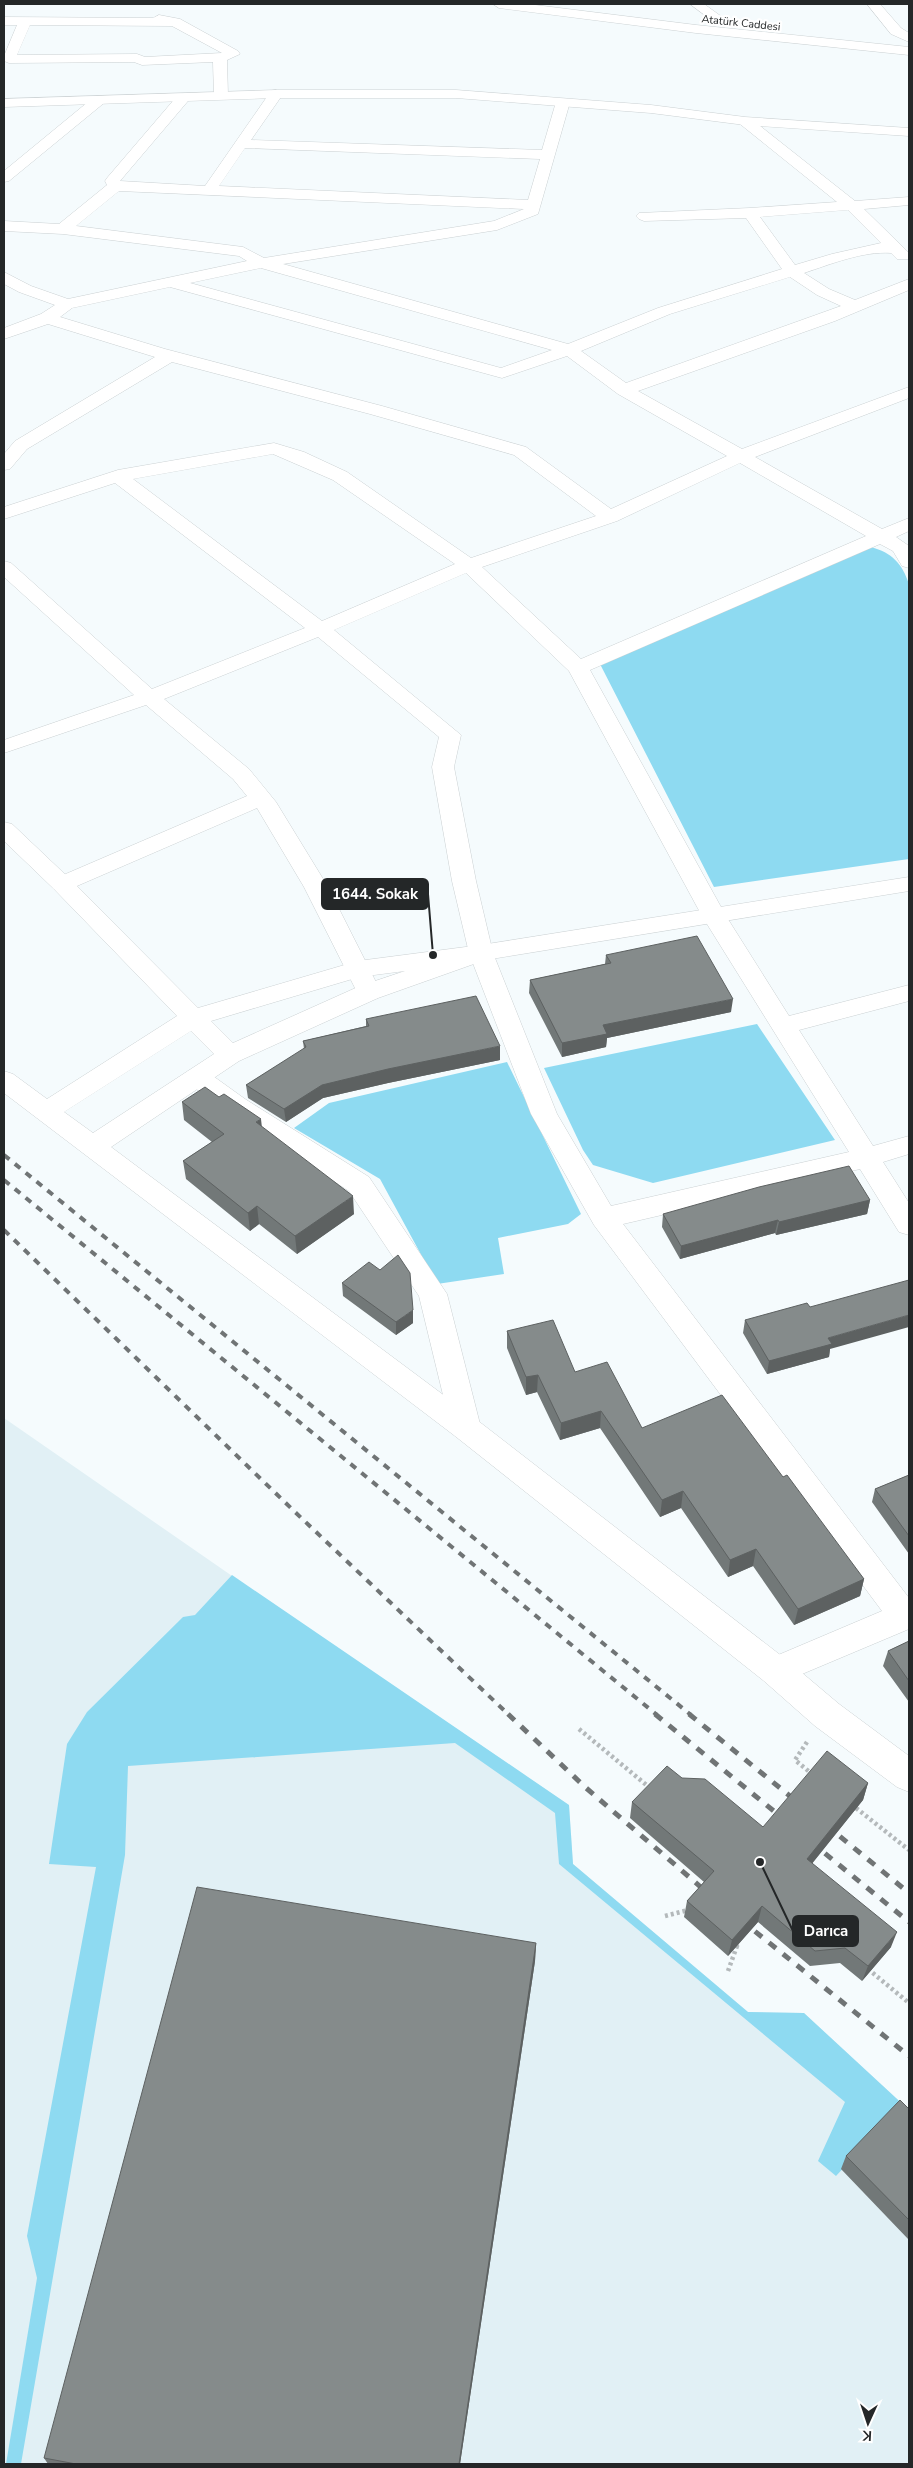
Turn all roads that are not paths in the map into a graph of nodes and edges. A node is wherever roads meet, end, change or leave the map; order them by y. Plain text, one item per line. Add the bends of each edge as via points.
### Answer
1 (14, 4) edge
2 (499, 4) edge
3 (574, 4) edge
4 (696, 4) edge
5 (874, 4) edge
6 (136, 8) dead end
7 (4, 20) edge
8 (25, 21) junction
9 (175, 22) junction
10 (723, 22) junction
11 (909, 40) edge
12 (909, 50) edge
13 (220, 58) junction
14 (6, 64) edge
15 (276, 94) junction
16 (221, 96) junction
17 (183, 98) junction
18 (98, 100) junction
19 (563, 102) junction
20 (4, 103) edge
21 (745, 120) junction
22 (909, 132) edge
23 (244, 144) junction
24 (549, 155) junction
25 (4, 178) edge
26 (115, 186) junction
27 (209, 190) junction
28 (909, 201) edge
29 (535, 205) junction
30 (852, 206) junction
31 (750, 213) junction
32 (644, 216) dead end
33 (4, 226) edge
34 (62, 229) junction
35 (896, 249) junction
36 (909, 261) edge
37 (261, 263) junction
38 (791, 271) junction
39 (4, 277) edge
40 (169, 282) junction
41 (909, 284) edge
42 (67, 304) junction
43 (855, 306) junction
44 (47, 318) junction
45 (4, 334) edge
46 (569, 350) junction
47 (169, 356) junction
48 (624, 390) junction
49 (909, 392) edge
50 (12, 443) edge
51 (741, 456) junction
52 (4, 465) edge
53 (118, 476) junction
54 (4, 513) edge
55 (610, 517) junction
56 (909, 524) edge
57 (882, 537) junction
58 (909, 562) edge
59 (469, 565) junction
60 (4, 566) edge
61 (320, 629) junction
62 (578, 668) junction
63 (149, 697) junction
64 (4, 747) edge
65 (260, 798) junction
66 (4, 829) edge
67 (62, 884) junction
68 (909, 884) edge
69 (714, 916) junction
70 (481, 953) junction
71 (358, 969) junction
72 (370, 992) junction
73 (909, 993) edge
74 (193, 1018) junction
75 (782, 1026) junction
76 (230, 1055) junction
77 (197, 1076) junction
78 (4, 1080) edge
79 (45, 1112) junction
80 (909, 1145) edge
81 (91, 1147) junction
82 (866, 1158) junction
83 (604, 1218) junction
84 (909, 1225) edge
85 (466, 1428) junction
86 (907, 1615) edge
87 (776, 1671) junction
88 (909, 1776) edge

1 - 7 street
2 - 12 street
3 - 10 street, Atatürk Caddesi
4 - 10 street
5 - 11 street via 896,31
6 - 9 street via 159,19
7 - 8 street
8 - 9 street
8 - 14 street
9 - 13 street via 233,54
10 - 11 street, Atatürk Caddesi
13 - 14 street
13 - 16 street
15 - 16 street
15 - 19 street via 456,94
15 - 23 street
16 - 17 street
17 - 18 street
17 - 26 street via 112,181
18 - 20 street
18 - 25 street
19 - 21 street
19 - 24 street
21 - 22 street
21 - 30 street
23 - 24 street
23 - 27 street
24 - 29 street
26 - 27 street
26 - 34 street
27 - 29 street
28 - 30 street
29 - 37 street via 533,211 497,225
30 - 31 street
30 - 35 street
31 - 32 street
31 - 38 street
33 - 34 street
34 - 37 street via 243,252
35 - 36 street
35 - 38 street via 882,248 838,256
37 - 40 street
37 - 46 street
38 - 43 street via 823,292
38 - 46 street via 664,312
39 - 42 street via 25,289
40 - 42 street
40 - 46 street via 502,373
41 - 43 street
42 - 44 street
43 - 48 street
44 - 45 street
44 - 47 street
46 - 48 street
47 - 50 street
47 - 55 street via 520,451
48 - 51 street
49 - 51 street
50 - 52 street
51 - 55 street
51 - 57 street
53 - 54 street
53 - 59 street via 274,448 340,476
53 - 61 street
55 - 59 street
56 - 57 street
57 - 58 street via 900,547
57 - 62 street
59 - 61 street
59 - 62 street
60 - 63 street
61 - 63 street
61 - 70 street via 450,735 443,767
62 - 69 street
63 - 64 street
63 - 65 street via 241,774
65 - 67 street
65 - 71 street via 316,887
66 - 67 street
67 - 74 street
68 - 69 street
69 - 70 street
69 - 75 street
70 - 71 street
70 - 72 street
70 - 83 street via 544,1114
71 - 72 street
71 - 74 street
72 - 76 street
73 - 75 street
74 - 76 street
74 - 79 street
75 - 82 street
76 - 77 street
77 - 81 street
77 - 85 street via 359,1184 433,1294
78 - 79 street
79 - 81 street
80 - 82 street
81 - 85 street
82 - 83 street
82 - 84 street
83 - 86 street
85 - 87 street
86 - 87 street
87 - 88 street via 827,1715

